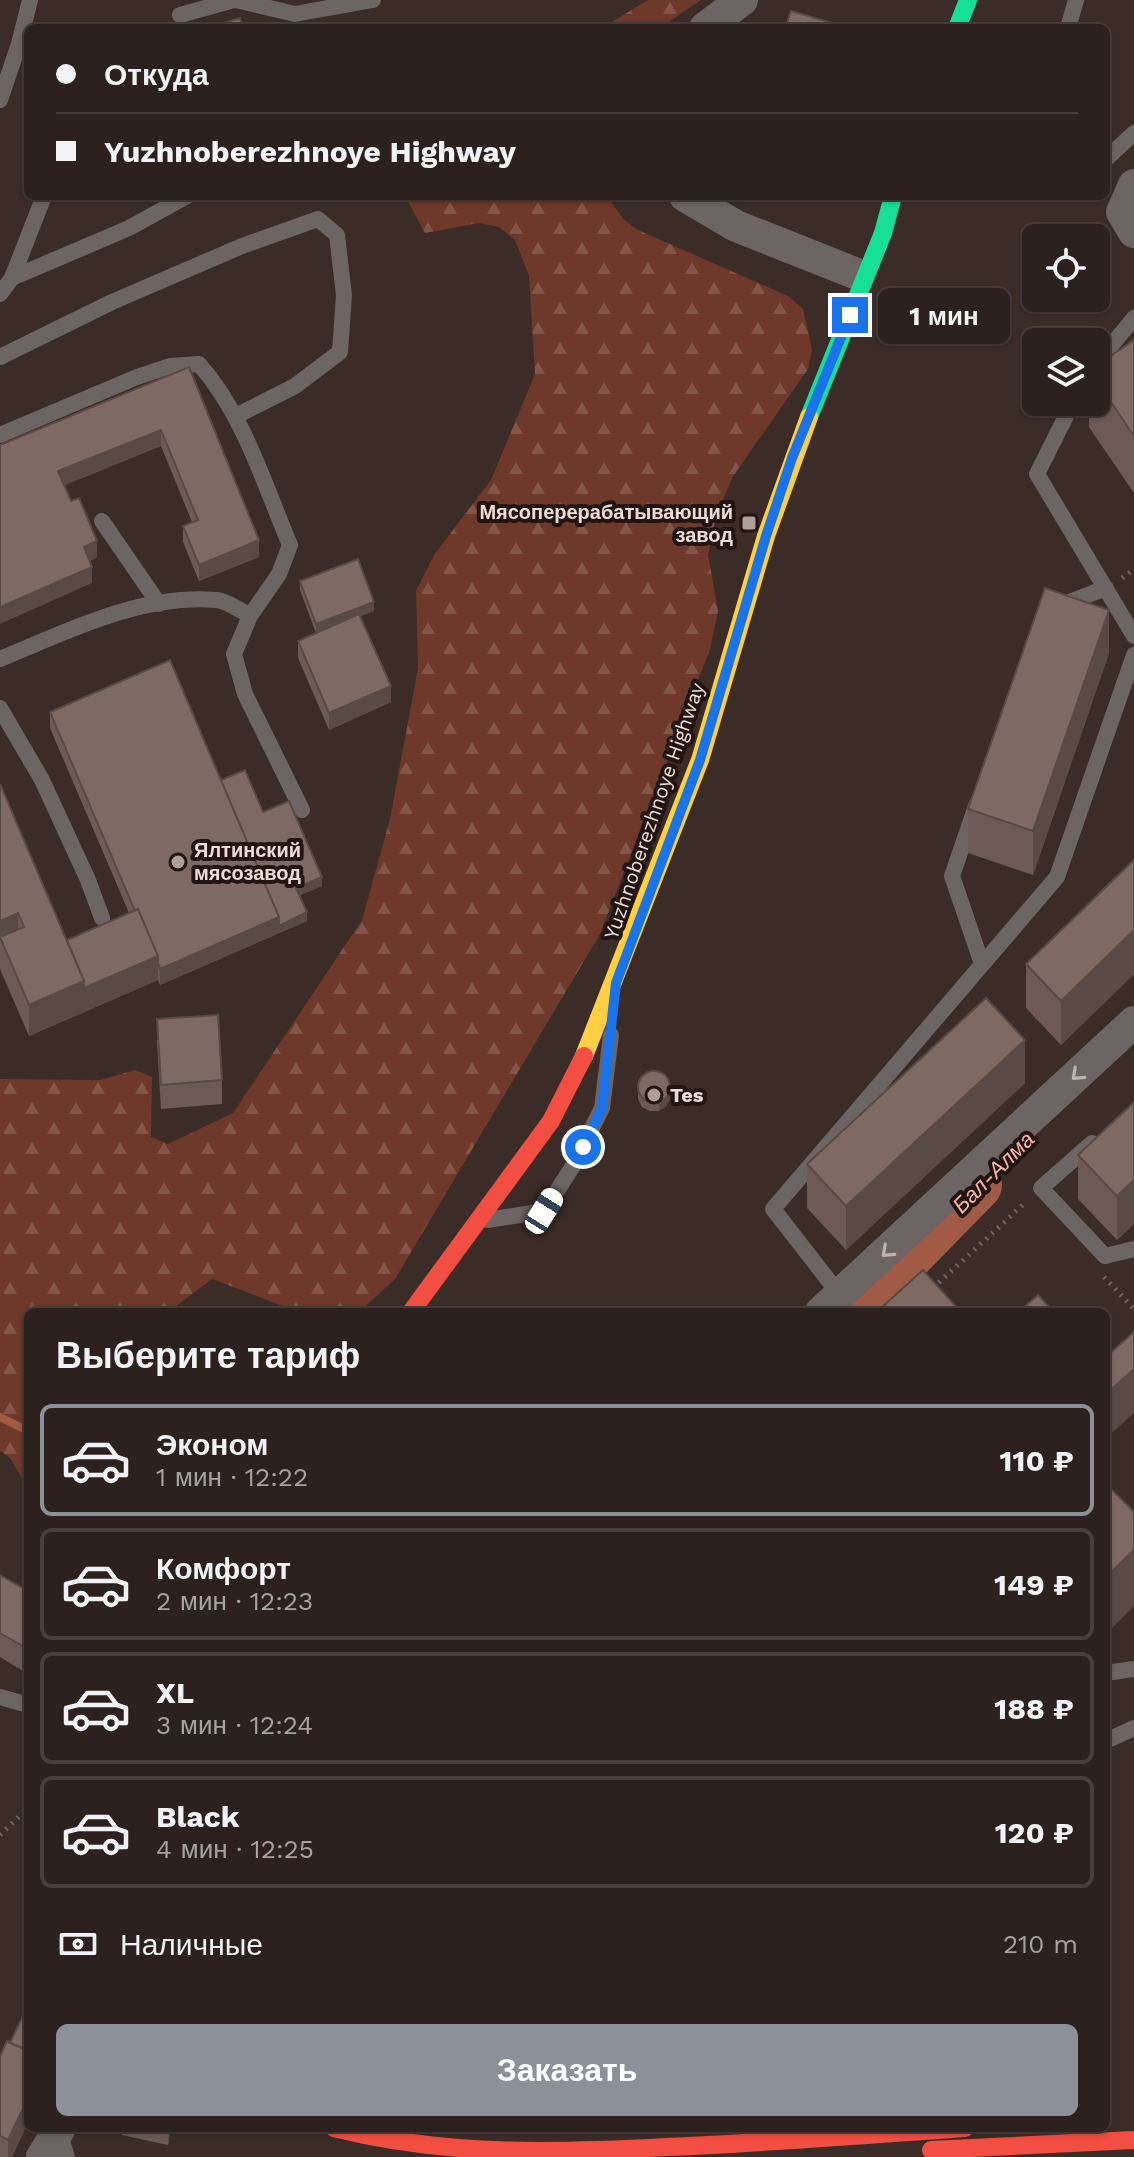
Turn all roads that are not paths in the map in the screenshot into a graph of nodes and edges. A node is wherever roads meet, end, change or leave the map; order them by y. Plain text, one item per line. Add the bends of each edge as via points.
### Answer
1 (30, 0) edge
2 (235, 0) edge
3 (373, 0) edge
4 (742, 0) edge
5 (949, 0) edge
6 (968, 0) edge
7 (1076, 0) edge
8 (180, 15) dead end
9 (710, 24) edge
10 (941, 24) edge
11 (959, 24) edge
12 (1069, 24) edge
13 (0, 100) edge
14 (1134, 133) edge
15 (1110, 155) edge
16 (1134, 185) edge
17 (42, 200) edge
18 (180, 200) edge
19 (692, 200) edge
20 (883, 200) edge
21 (891, 200) edge
22 (880, 227) junction
23 (1134, 232) edge
24 (857, 274) junction
25 (12, 278) junction
26 (0, 294) edge
27 (1134, 318) edge
28 (1110, 347) edge
29 (0, 357) edge
30 (236, 416) junction
31 (1066, 416) edge
32 (0, 435) edge
33 (102, 521) dead end
34 (1106, 588) junction
35 (159, 604) junction
36 (1041, 613) edge
37 (250, 616) junction
38 (1134, 636) edge
39 (1134, 655) edge
40 (0, 659) edge
41 (0, 708) edge
42 (982, 789) edge
43 (302, 810) dead end
44 (102, 918) dead end
45 (982, 964) junction
46 (616, 983) junction
47 (1134, 1022) edge
48 (1099, 1136) edge
49 (479, 1222) junction
50 (1134, 1249) edge
51 (830, 1304) edge
52 (407, 1308) edge
53 (414, 1308) edge
54 (1134, 1669) edge
55 (1110, 1672) edge
56 (0, 1697) edge
57 (24, 1704) edge
58 (1134, 1728) edge
59 (1110, 1739) edge
60 (437, 2132) edge
61 (913, 2132) edge
62 (328, 2134) edge
63 (498, 2135) dead end
64 (1134, 2140) edge
65 (390, 2148) junction
66 (911, 2151) dead end
67 (882, 2152) dead end
68 (530, 2154) junction
69 (765, 2157) edge

1 - 13 lane
2 - 3 lane via 295,14
2 - 8 lane
4 - 9 street
5 - 10 highway
6 - 11 highway
7 - 12 lane
14 - 15 lane
16 - 23 street via 1122,212
17 - 25 lane
18 - 25 lane
19 - 24 street via 736,226
20 - 22 highway, Yuzhnoberezhnoye Highway
21 - 22 highway, Yuzhnoberezhnoye Highway
22 - 24 highway, Yuzhnoberezhnoye Highway
22 - 46 highway, Yuzhnoberezhnoye Highway via 792,458 700,760
24 - 52 highway, Yuzhnoberezhnoye Highway via 781,470 692,765 584,1046 549,1116
25 - 26 lane
27 - 28 lane
29 - 30 lane via 141,289 318,219 337,235 344,295 340,352 295,386
30 - 32 lane via 199,364 170,366
30 - 37 lane via 290,545 279,574
31 - 34 lane via 1037,474
33 - 35 lane
34 - 36 lane
34 - 38 lane
35 - 37 lane via 219,600
35 - 40 lane via 113,613
37 - 43 lane via 234,654 245,694
39 - 45 lane via 1057,877
41 - 44 lane via 42,780
42 - 45 lane via 952,876
45 - 51 lane via 773,1209
46 - 49 highway, Yuzhnoberezhnoye Highway via 551,1121
46 - 49 lane via 602,1108 573,1166 544,1211
47 -> 51 street
48 - 50 lane via 1041,1188 1105,1256
49 - 53 highway, Yuzhnoberezhnoye Highway
54 - 55 lane
56 - 57 lane
58 - 59 lane
60 - 65 street
61 - 68 highway
62 - 65 highway
62 - 65 highway
63 - 68 lane
64 - 66 highway
65 - 68 highway
67 - 69 highway

